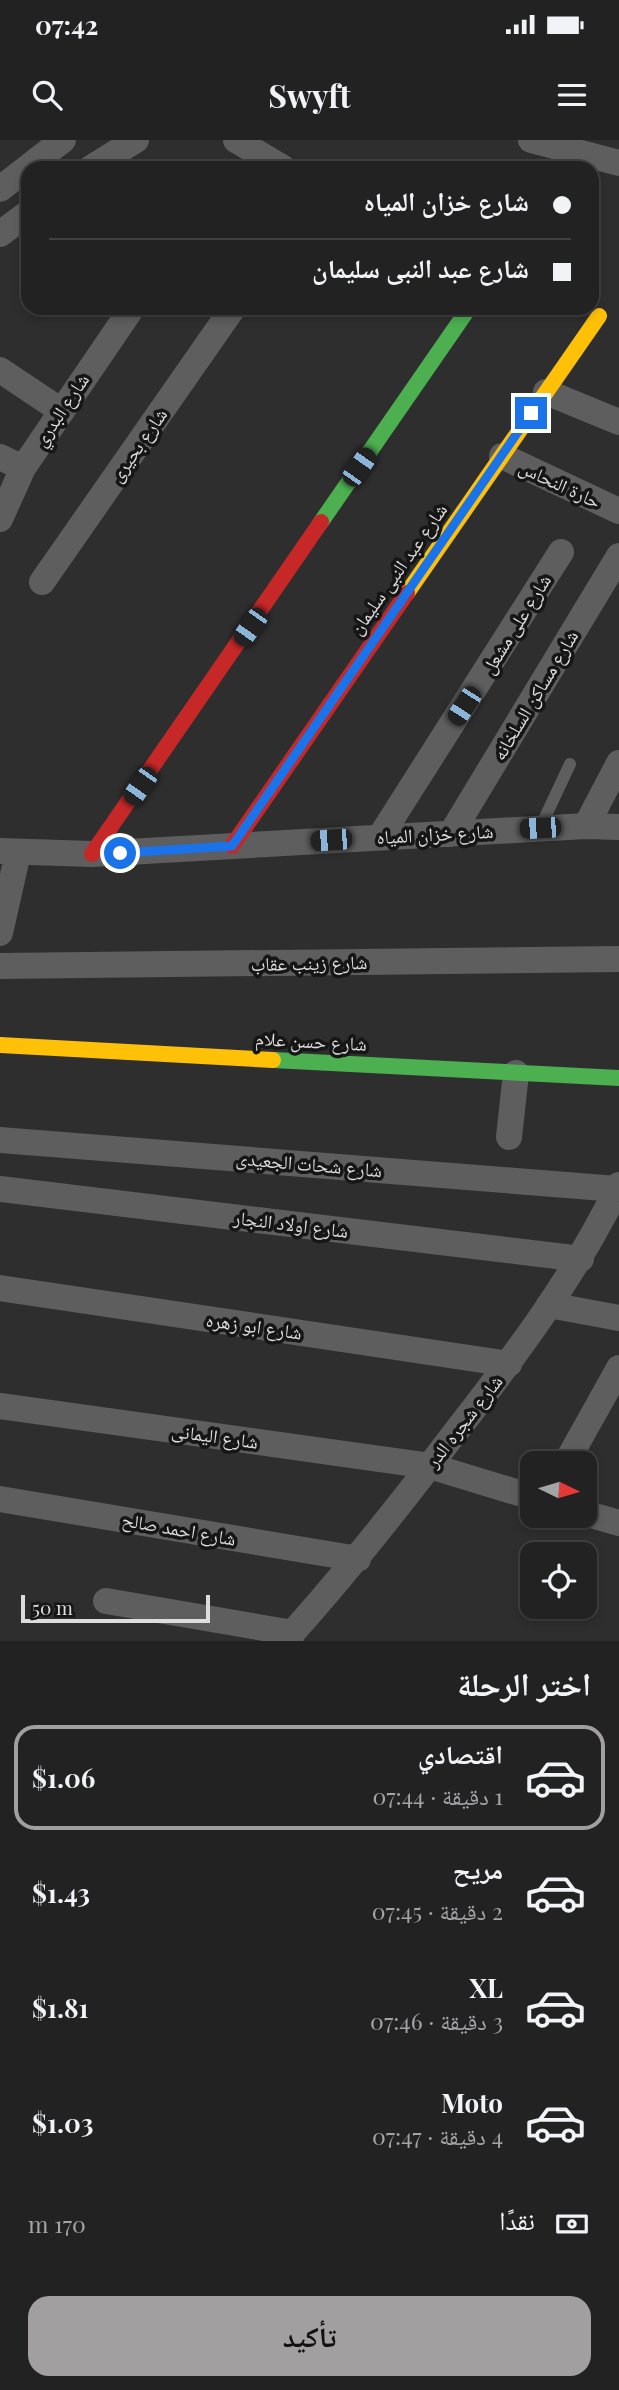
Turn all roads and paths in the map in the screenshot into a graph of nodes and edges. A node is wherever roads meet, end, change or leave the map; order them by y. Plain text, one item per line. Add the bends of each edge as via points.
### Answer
1 (63, 140) edge
2 (136, 140) edge
3 (236, 140) edge
4 (531, 140) edge
5 (40, 161) edge
6 (102, 161) edge
7 (271, 161) edge
8 (619, 163) edge
9 (21, 218) edge
10 (0, 234) edge
11 (127, 315) edge
12 (228, 315) edge
13 (464, 315) edge
14 (601, 316) edge
15 (0, 370) edge
16 (546, 392) junction
17 (60, 410) junction
18 (619, 422) edge
19 (502, 456) junction
20 (11, 463) edge
21 (619, 511) edge
22 (0, 519) edge
23 (561, 552) dead end
24 (619, 556) edge
25 (42, 582) dead end
26 (619, 763) edge
27 (570, 764) dead end
28 (586, 826) junction
29 (619, 827) edge
30 (540, 828) junction
31 (451, 834) junction
32 (380, 837) junction
33 (232, 846) junction
34 (9, 852) edge
35 (92, 854) junction
36 (0, 933) edge
37 (619, 959) edge
38 (0, 966) edge
39 (0, 1045) edge
40 (516, 1073) junction
41 (619, 1078) edge
42 (509, 1138) dead end
43 (0, 1140) edge
44 (0, 1189) edge
45 (616, 1198) edge
46 (581, 1259) junction
47 (0, 1288) edge
48 (550, 1305) junction
49 (619, 1318) edge
50 (509, 1364) junction
51 (619, 1368) edge
52 (0, 1406) edge
53 (573, 1451) edge
54 (430, 1466) junction
55 (520, 1493) edge
56 (0, 1499) edge
57 (597, 1517) edge
58 (619, 1523) edge
59 (358, 1559) junction
60 (107, 1601) dead end
61 (289, 1637) edge

1 - 5 street
2 - 6 street
3 - 7 street
4 - 8 street
9 - 10 street
11 - 17 street, شارع البدري
12 - 25 street, شارع بحيرى
13 - 35 street
14 - 16 street, شارع عبد النبى سليمان
15 - 17 street
16 - 18 street
16 - 19 street, شارع عبد النبى سليمان
17 - 20 street, شارع البدري
19 - 21 street, حارة النحاس
19 - 33 street, شارع عبد النبى سليمان
20 - 22 street, شارع البدري
23 - 32 street, شارع على مشعل
24 - 31 street, شارع مساكن السلخانه
26 - 28 street
27 - 30 lane
28 - 29 street, شارع خزان المياه
28 - 30 street, شارع خزان المياه
30 - 31 street, شارع خزان المياه
31 - 32 street, شارع خزان المياه
32 - 33 street, شارع خزان المياه
33 - 35 street, شارع خزان المياه
34 - 35 street, شارع خزان المياه
34 - 36 street
37 - 38 street, شارع زينب عقاب
39 - 40 street, شارع حسن علام
40 - 41 street, شارع حسن علام
40 - 42 street
43 - 45 street, شارع شحات الجعيدى
44 - 46 street, شارع اولاد النجار
45 - 46 street, شارع شجره الدر
46 - 48 street, شارع شجره الدر
47 - 50 street, شارع ابو زهره
48 - 49 street
48 - 50 street, شارع شجره الدر
50 - 54 street, شارع شجره الدر
51 - 53 street
52 - 54 street, شارع اليمانى
54 - 55 street, شارع اليمانى
54 - 59 street, شارع شجره الدر
56 - 59 street, شارع احمد صالح
57 - 58 street
59 - 61 street, شارع شجره الدر
60 - 61 street

